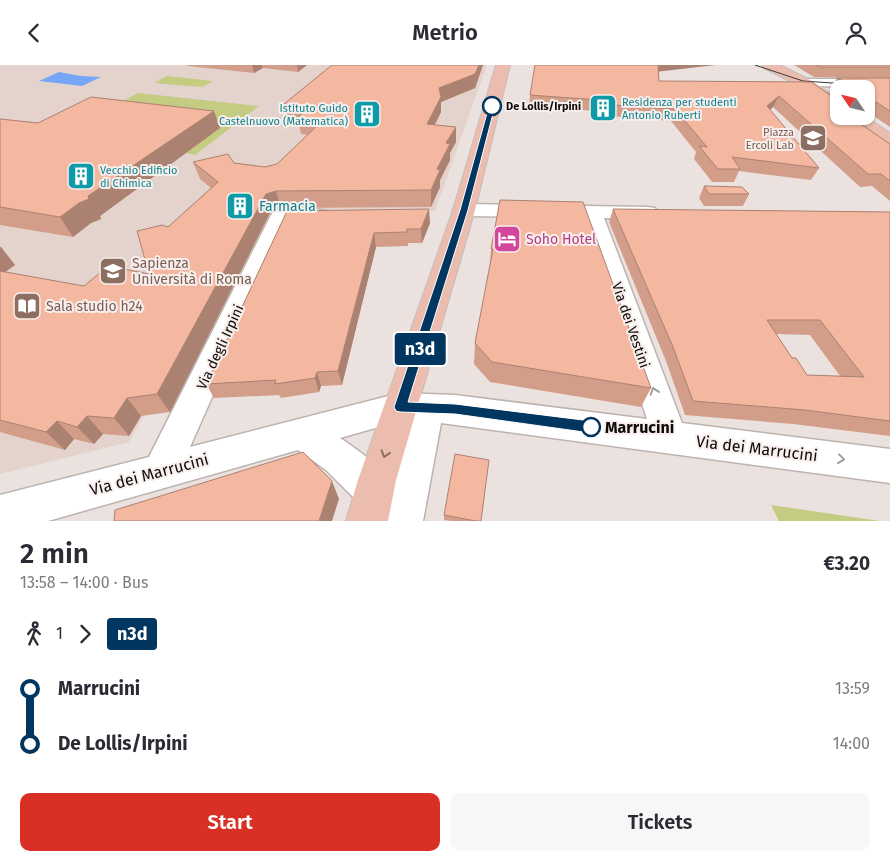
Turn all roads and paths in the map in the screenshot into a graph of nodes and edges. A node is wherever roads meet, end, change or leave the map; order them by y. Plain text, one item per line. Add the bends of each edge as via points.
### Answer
1 (503, 65) edge
2 (769, 65) edge
3 (805, 83) junction
4 (890, 83) edge
5 (830, 101) edge
6 (866, 125) edge
7 (890, 141) edge
8 (464, 210) junction
9 (591, 213) junction
10 (671, 214) edge
11 (339, 216) edge
12 (414, 407) junction
13 (298, 433) junction
14 (670, 437) junction
15 (890, 466) edge
16 (161, 471) junction
17 (370, 506) edge
18 (0, 515) edge
19 (403, 521) edge

1 - 8 main road
2 - 3 main road
3 - 4 street
3 - 5 main road
6 - 7 main road
8 - 9 street
8 - 12 main road
9 - 10 street
14 -> 9 street, Via dei Vestini
11 - 16 street, Via degli Irpini via 281,217
12 - 13 street, Via dei Marrucini
12 - 14 street, Via dei Marrucini
12 -> 17 main road
12 - 19 street
13 - 16 street, Via dei Marrucini
13 - 17 street via 318,442 348,464
14 -> 15 street, Via dei Marrucini
16 - 18 street, Via dei Marrucini

